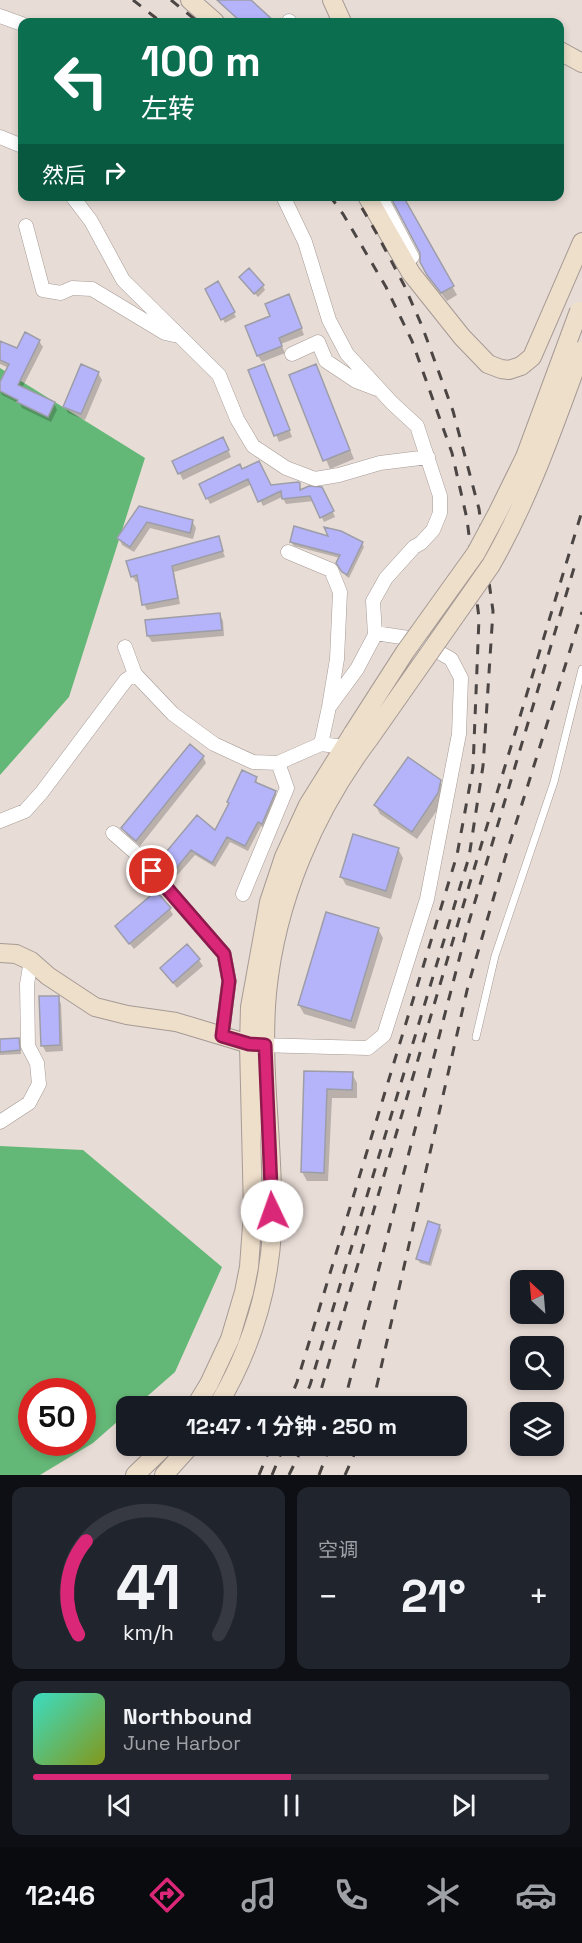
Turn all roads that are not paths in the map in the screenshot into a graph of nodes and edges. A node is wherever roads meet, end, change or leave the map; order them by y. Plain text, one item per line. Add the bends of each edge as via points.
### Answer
1 (190, 0) edge
2 (333, 0) edge
3 (0, 16) edge
4 (210, 18) edge
5 (340, 18) edge
6 (18, 23) edge
7 (564, 53) edge
8 (582, 63) edge
9 (0, 137) edge
10 (18, 144) edge
11 (76, 201) edge
12 (285, 201) edge
13 (370, 201) edge
14 (383, 201) edge
15 (26, 226) dead end
16 (582, 242) edge
17 (423, 287) junction
18 (580, 306) edge
19 (182, 338) junction
20 (582, 350) edge
21 (292, 354) dead end
22 (381, 391) junction
23 (428, 457) junction
24 (288, 552) dead end
25 (375, 633) junction
26 (124, 647) dead end
27 (582, 669) edge
28 (135, 674) junction
29 (329, 707) junction
30 (355, 740) junction
31 (321, 744) junction
32 (278, 763) junction
33 (0, 821) edge
34 (113, 833) dead end
35 (243, 894) dead end
36 (0, 953) edge
37 (31, 961) junction
38 (222, 1036) junction
39 (476, 1037) dead end
40 (257, 1045) junction
41 (0, 1122) edge
42 (202, 1396) edge
43 (224, 1396) edge
44 (155, 1456) edge
45 (181, 1456) edge
46 (135, 1475) edge
47 (164, 1475) edge

1 - 4 main road
2 - 5 main road
3 - 6 street
7 - 8 main road
9 - 10 street
11 - 19 street via 91,220 123,280
12 - 22 street via 305,242 329,320 347,354
13 - 17 main road
14 - 17 street
15 - 19 street via 42,290 61,293 72,288 92,289 165,333
16 - 17 main road via 535,351 527,362 515,368 501,369 488,364
18 - 30 main road, bridge via 525,457 498,512 476,553 405,652
19 - 23 street via 219,375 253,446 286,468 315,478
20 - 30 main road, bridge via 532,484 491,565
21 - 22 street via 318,342 326,361 356,381
22 - 23 street via 417,426
23 - 25 street via 439,490 440,513 433,530 386,578 377,593 373,601
24 - 29 street via 332,570 340,592 337,659
25 - 29 street via 357,669
25 - 40 street via 415,639 451,659 461,678 459,734 427,899 384,1035 368,1048
26 - 28 street
27 - 39 lane via 554,782 495,956
28 - 32 street via 173,714 214,744 253,762
28 - 33 street via 25,812
29 - 31 street
30 - 31 street
30 - 40 main road via 346,770 323,809 292,882 276,940
30 - 40 main road via 308,805 273,890 250,1007
31 - 32 street
32 - 35 street via 287,788
34 - 38 street via 138,855 224,954 229,981
36 - 37 main road via 16,954
37 - 38 main road via 95,1007 176,1022
37 - 41 street via 27,1046 37,1063 39,1084 29,1103
38 - 40 main road
40 - 42 main road via 249,1267 230,1339
40 - 43 main road via 272,1211 268,1270 248,1346
44 - 46 main road
45 - 47 main road

